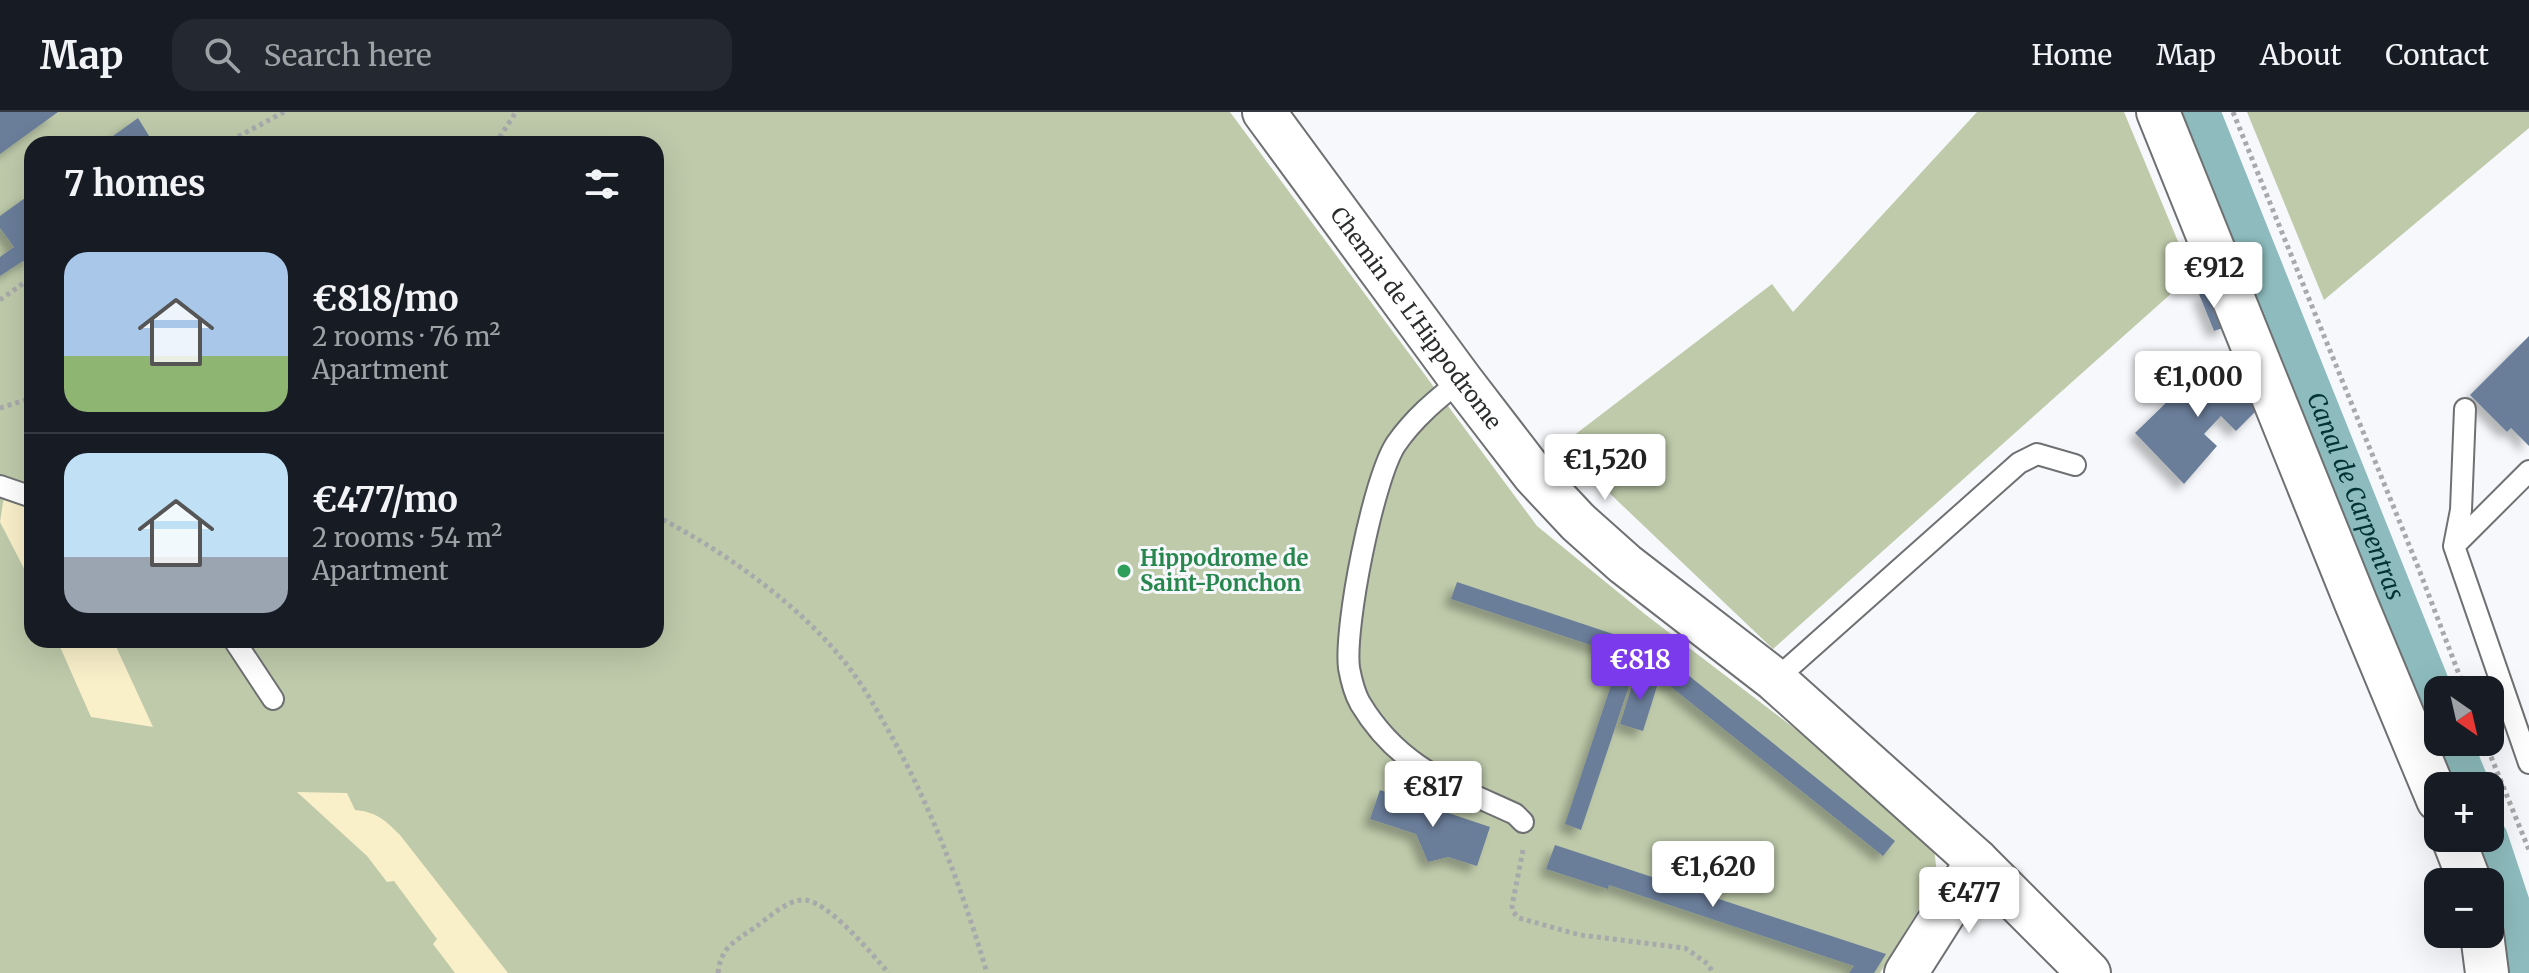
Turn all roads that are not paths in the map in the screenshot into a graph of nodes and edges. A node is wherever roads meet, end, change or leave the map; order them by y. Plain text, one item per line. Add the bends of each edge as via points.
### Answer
1 (1264, 112) edge
2 (2158, 112) edge
3 (1461, 380) junction
4 (2465, 409) dead end
5 (2075, 465) dead end
6 (2529, 471) edge
7 (0, 486) edge
8 (24, 494) edge
9 (2454, 546) junction
10 (239, 648) edge
11 (1775, 680) junction
12 (273, 699) dead end
13 (2523, 721) edge
14 (2529, 763) edge
15 (2426, 772) edge
16 (1523, 822) road end
17 (1977, 861) junction
18 (2484, 948) edge
19 (1906, 973) edge
20 (2089, 973) edge
21 (2487, 973) edge

1 - 3 street, Chemin de L'Hippodrome
2 - 15 street
3 - 11 street, Chemin de L'Hippodrome via 1534,475 1578,522
3 - 16 lane via 1413,422 1395,446 1380,482 1350,626 1349,668 1358,700 1397,750 1427,774
4 - 9 lane via 2461,510
5 - 11 lane via 2037,454 2019,463
6 - 9 lane
7 - 8 lane
9 - 13 lane
10 - 12 lane
11 - 17 street, Chemin de L'Hippodrome
13 - 14 lane
17 - 19 street
17 - 20 street, Chemin de L'Hippodrome
18 - 21 street

